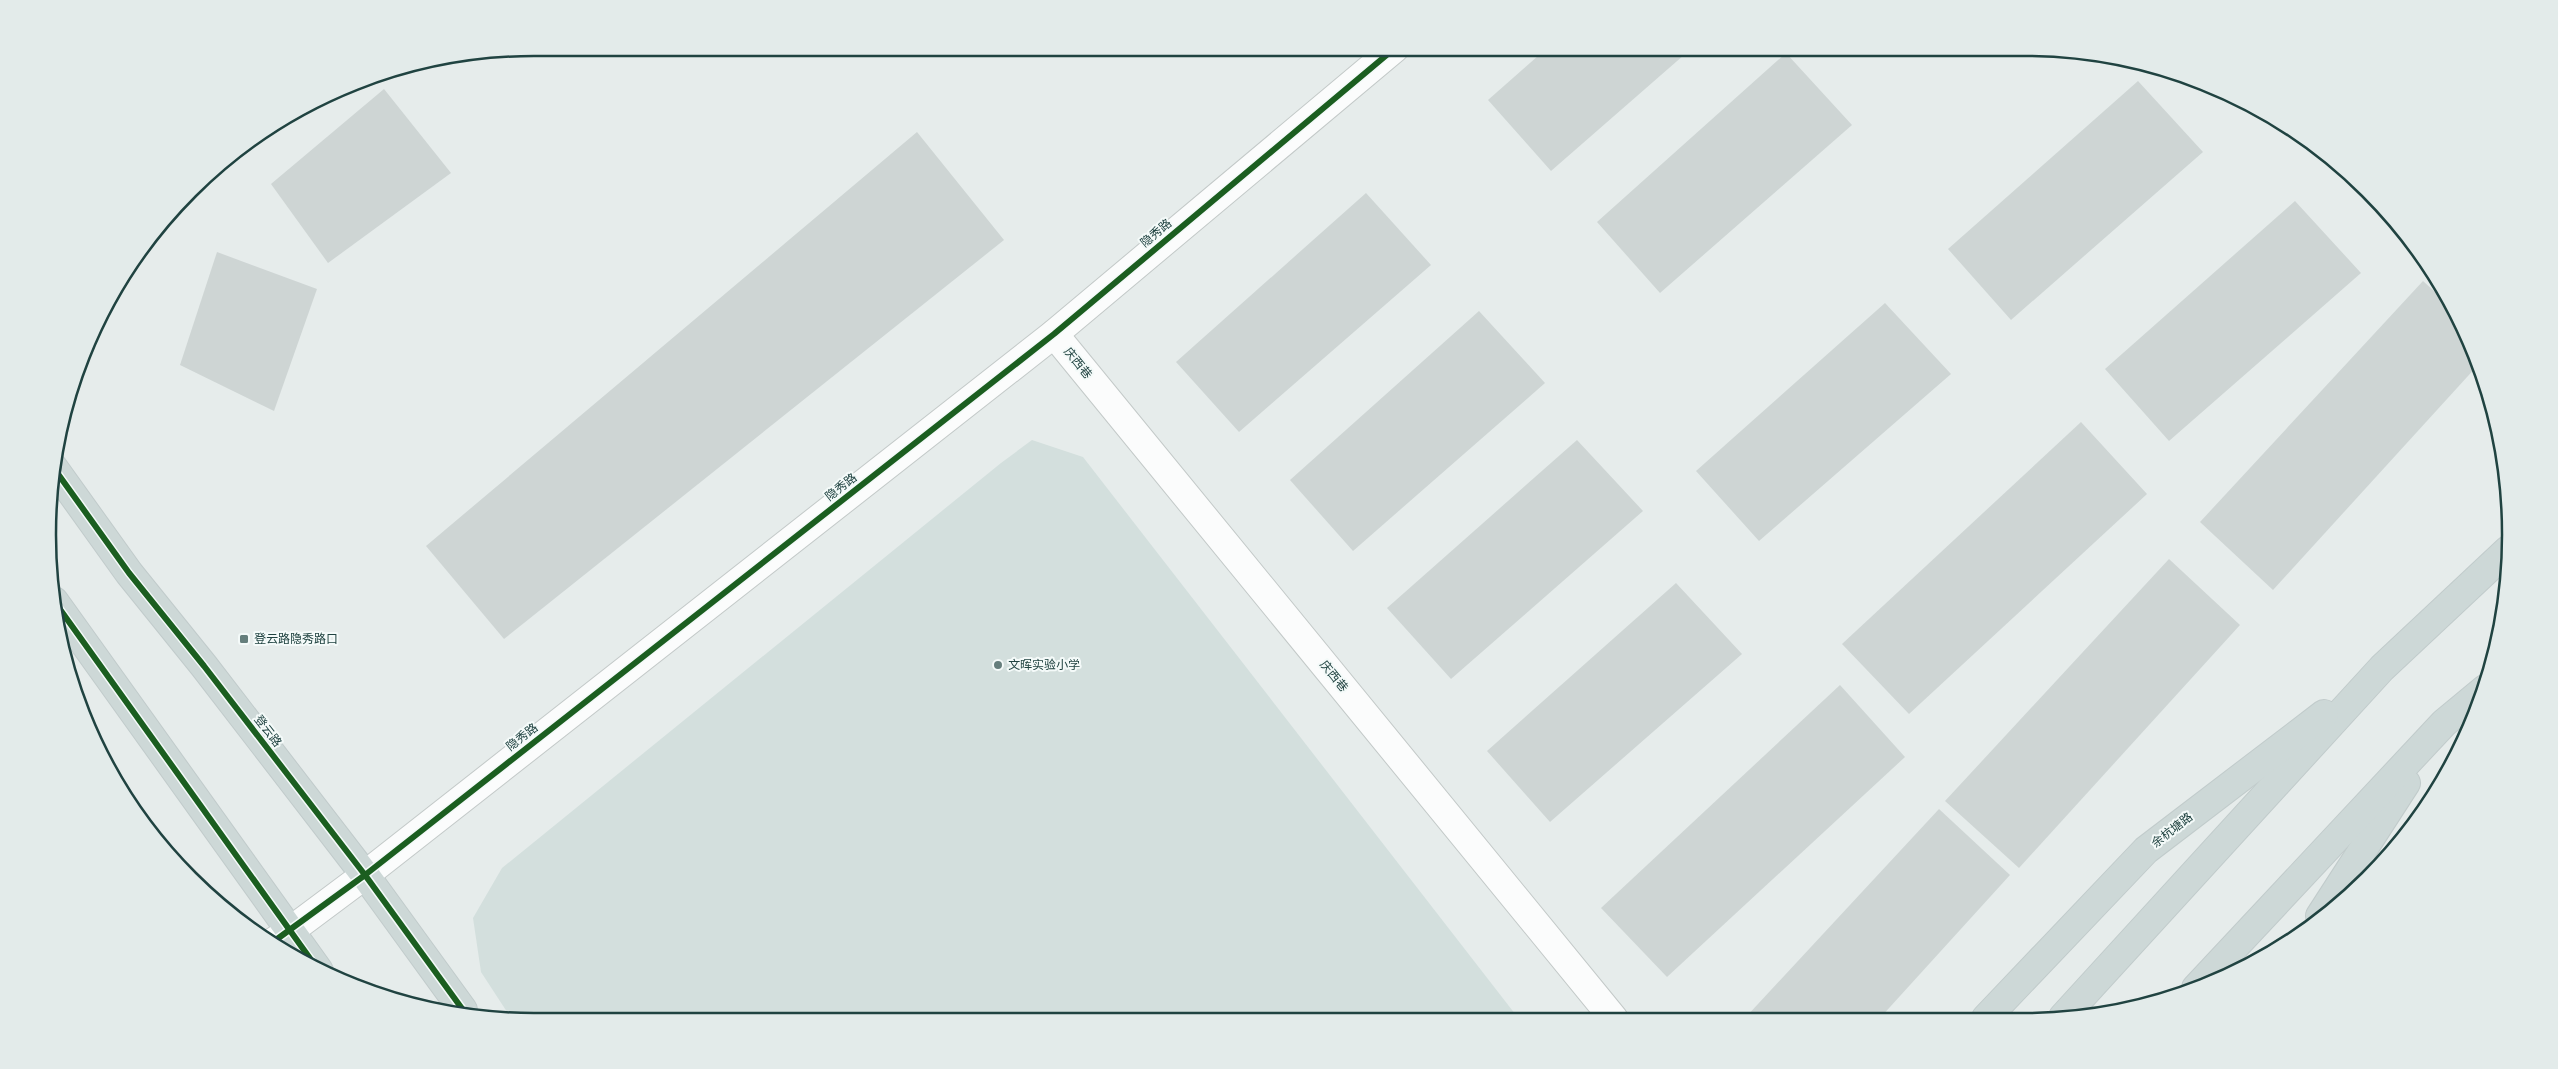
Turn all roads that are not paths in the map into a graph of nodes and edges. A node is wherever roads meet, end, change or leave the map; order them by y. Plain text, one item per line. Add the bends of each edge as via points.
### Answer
1 (1385, 56) edge
2 (1054, 334) junction
3 (59, 477) edge
4 (2501, 556) edge
5 (63, 614) edge
6 (2382, 668) junction
7 (2472, 700) edge
8 (2444, 723) junction
9 (365, 876) junction
10 (2329, 903) edge
11 (281, 936) edge
12 (295, 949) edge
13 (2207, 976) edge
14 (461, 1007) edge
15 (2069, 1011) edge
16 (1609, 1013) edge
17 (1991, 1013) edge

1 - 2 street, 隐秀路
2 - 9 street, 隐秀路
2 - 16 street, 庆西巷
3 - 9 main road, 登云路 via 129,574
4 - 6 main road, 余杭塘路
5 - 11 main road
6 - 15 main road, 余杭塘路
6 - 17 main road, 余杭塘路 via 2146,850
7 - 8 main road
8 - 10 main road
8 - 13 main road
9 - 11 street, 隐秀路
9 - 14 main road, 登云路
11 - 12 main road

